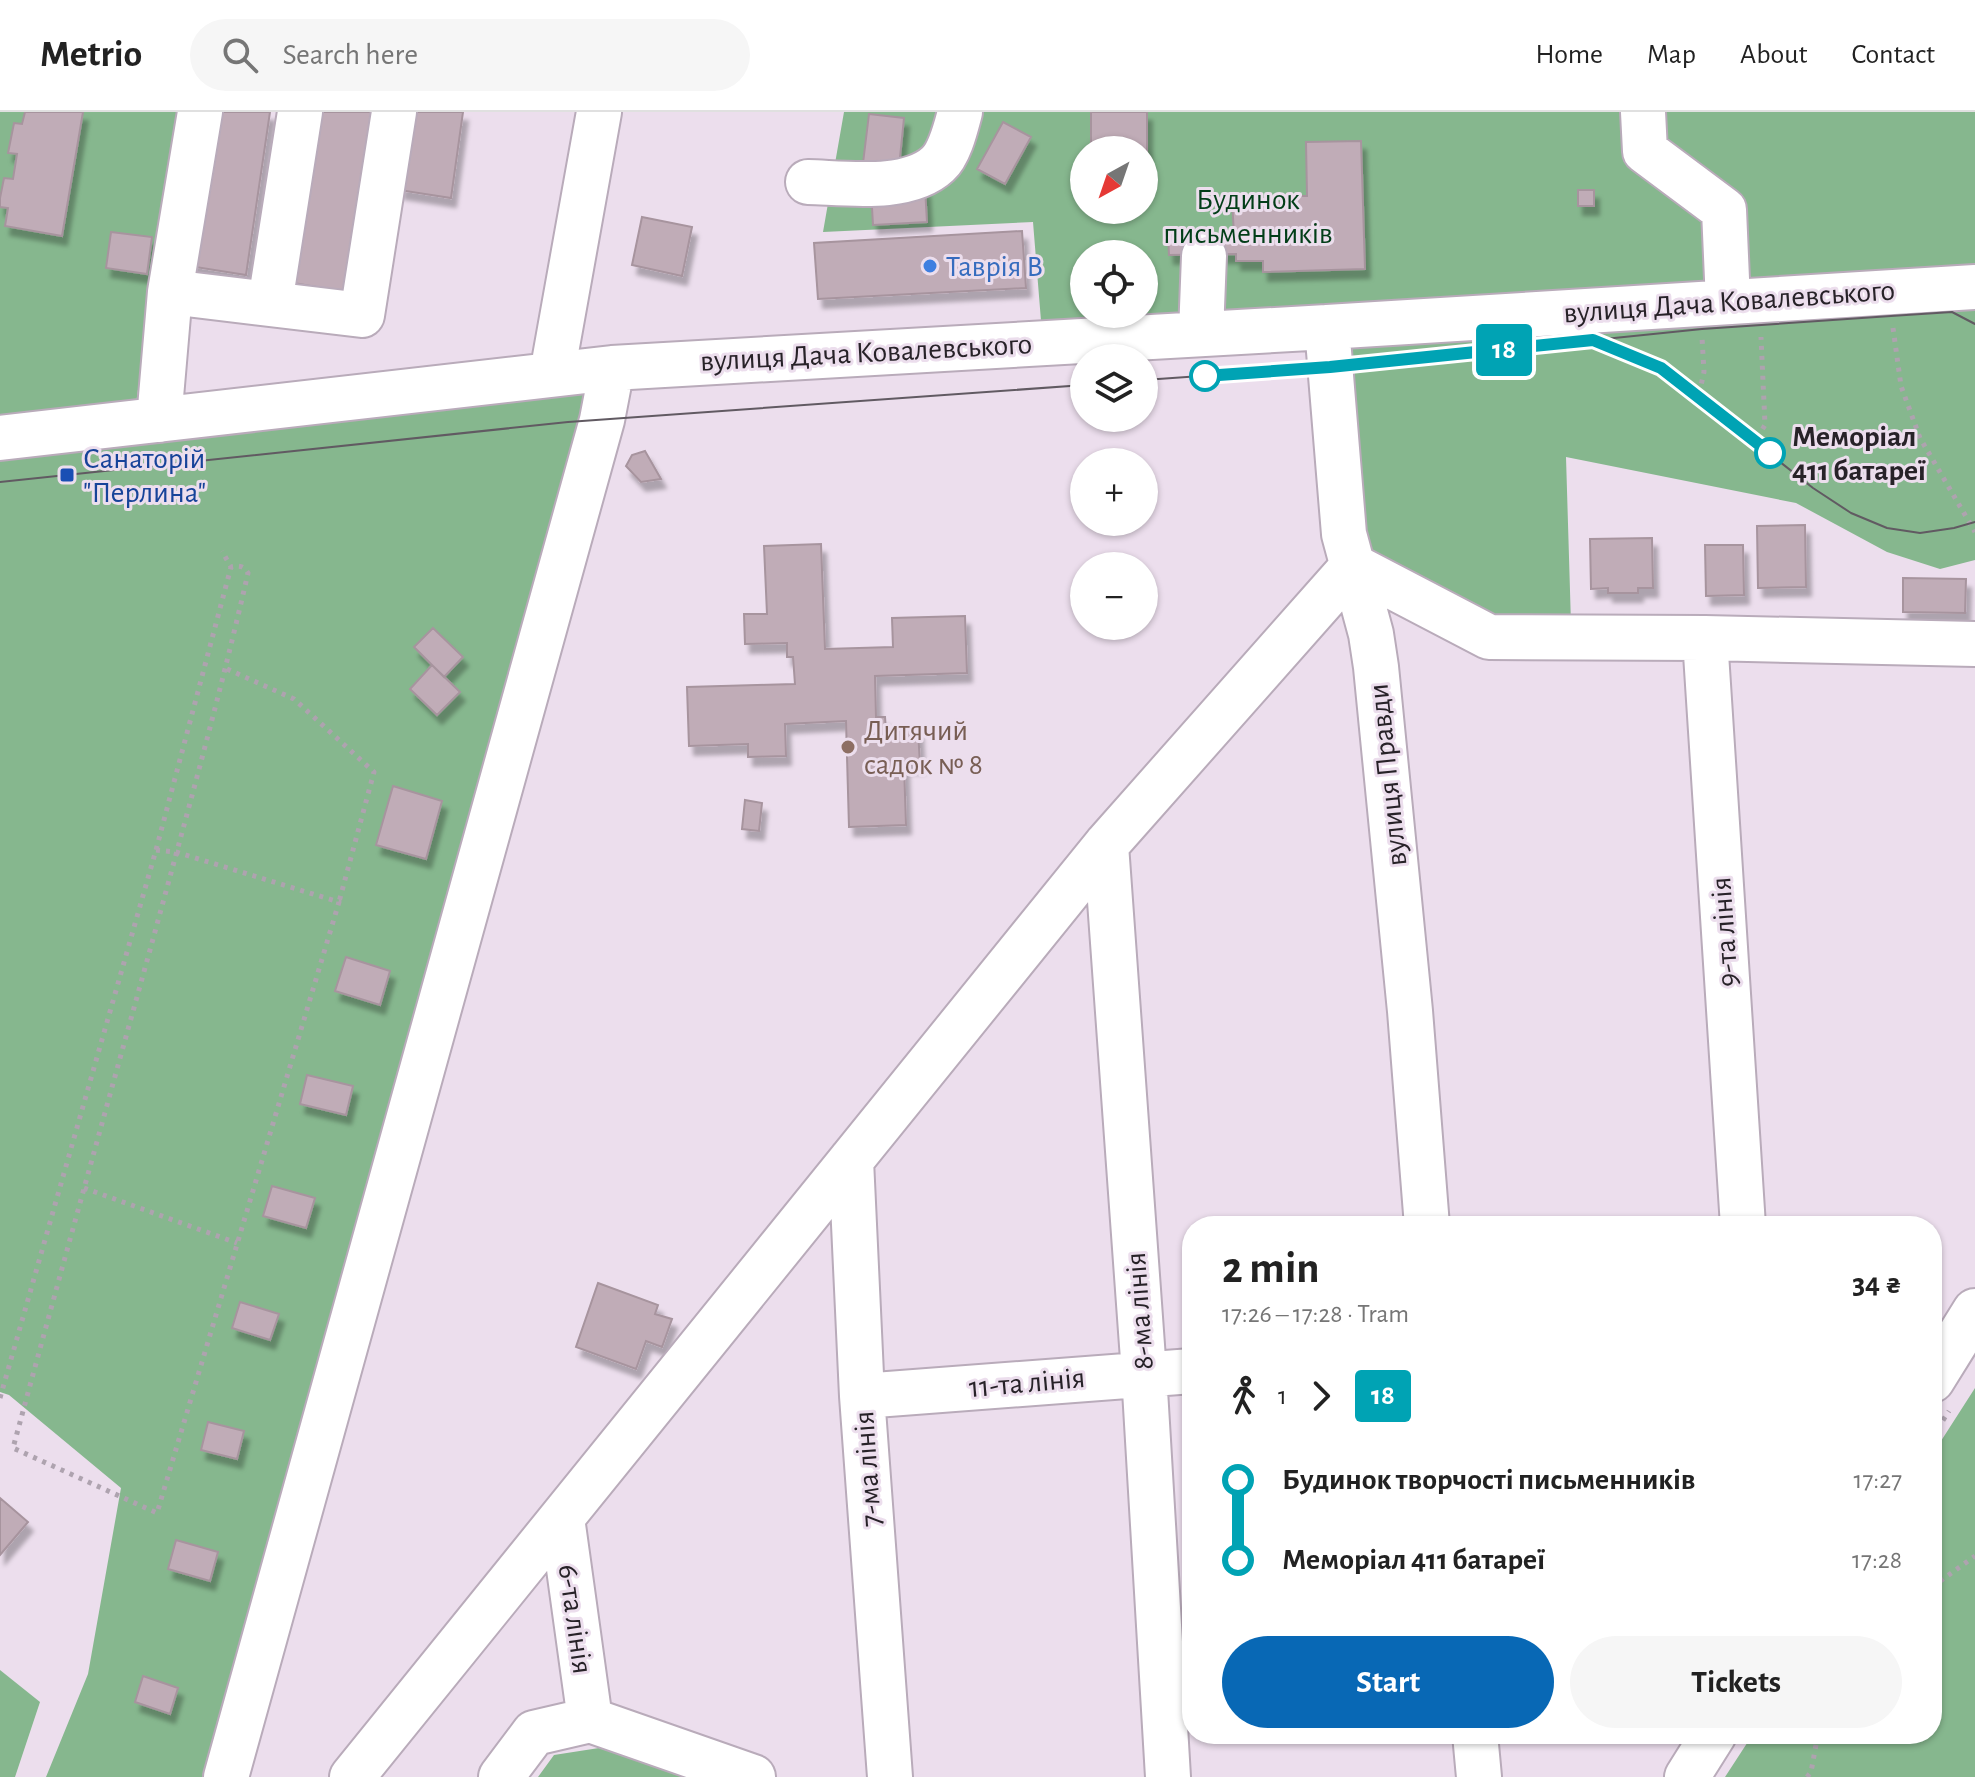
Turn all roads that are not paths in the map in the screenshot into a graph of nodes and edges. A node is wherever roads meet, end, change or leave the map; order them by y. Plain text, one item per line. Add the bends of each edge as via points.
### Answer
1 (200, 112) edge
2 (300, 112) edge
3 (394, 112) edge
4 (599, 112) edge
5 (960, 112) edge
6 (1643, 112) edge
7 (808, 182) dead end
8 (1204, 256) dead end
9 (1975, 287) edge
10 (170, 292) junction
11 (1727, 302) junction
12 (270, 303) junction
13 (1327, 327) junction
14 (1201, 333) junction
15 (612, 368) junction
16 (552, 374) junction
17 (159, 420) junction
18 (0, 438) edge
19 (1353, 566) junction
20 (1705, 638) junction
21 (1975, 644) edge
22 (1106, 845) junction
23 (851, 1160) junction
24 (1426, 1216) edge
25 (1742, 1216) edge
26 (1956, 1326) edge
27 (1942, 1358) edge
28 (1182, 1371) edge
29 (1144, 1373) junction
30 (862, 1396) junction
31 (562, 1518) junction
32 (590, 1720) junction
33 (1476, 1744) edge
34 (1708, 1744) edge
35 (226, 1777) edge
36 (352, 1777) edge
37 (501, 1777) edge
38 (753, 1777) edge
39 (890, 1777) edge
40 (1168, 1777) edge
41 (1479, 1777) edge
42 (1687, 1777) edge

1 - 10 street
2 - 12 street
3 - 12 street via 362,315
4 - 16 street
5 - 7 street via 939,164 911,180
6 - 11 street via 1645,151 1724,210
8 - 14 street
9 - 11 street, вулиця Дача Ковалевського
10 - 12 street
10 - 17 street
11 - 13 street, вулиця Дача Ковалевського
13 - 14 street, вулиця Дача Ковалевського
13 - 19 street, вулиця Правди via 1344,534
14 - 15 street, вулиця Дача Ковалевського
15 - 16 street, вулиця Дача Ковалевського
15 - 35 street via 602,420
16 - 17 street, вулиця Дача Ковалевського
17 - 18 street, вулиця Дача Ковалевського
19 - 20 street via 1489,637
19 - 22 street
19 - 24 street, вулиця Правди via 1376,667
20 - 21 street
20 - 25 street, 9-та лінія
22 - 23 street
22 - 29 street, 8-ма лінія
23 - 30 street, 7-ма лінія
23 - 31 street
26 - 27 street
28 - 29 street, 11-та лінія
29 - 30 street, 11-та лінія
29 - 40 street, 8-ма лінія
30 - 39 street, 7-ма лінія
31 - 32 street, 6-та лінія
31 - 36 street
32 - 37 street via 534,1733
32 - 38 street
33 - 41 street
34 - 42 street

